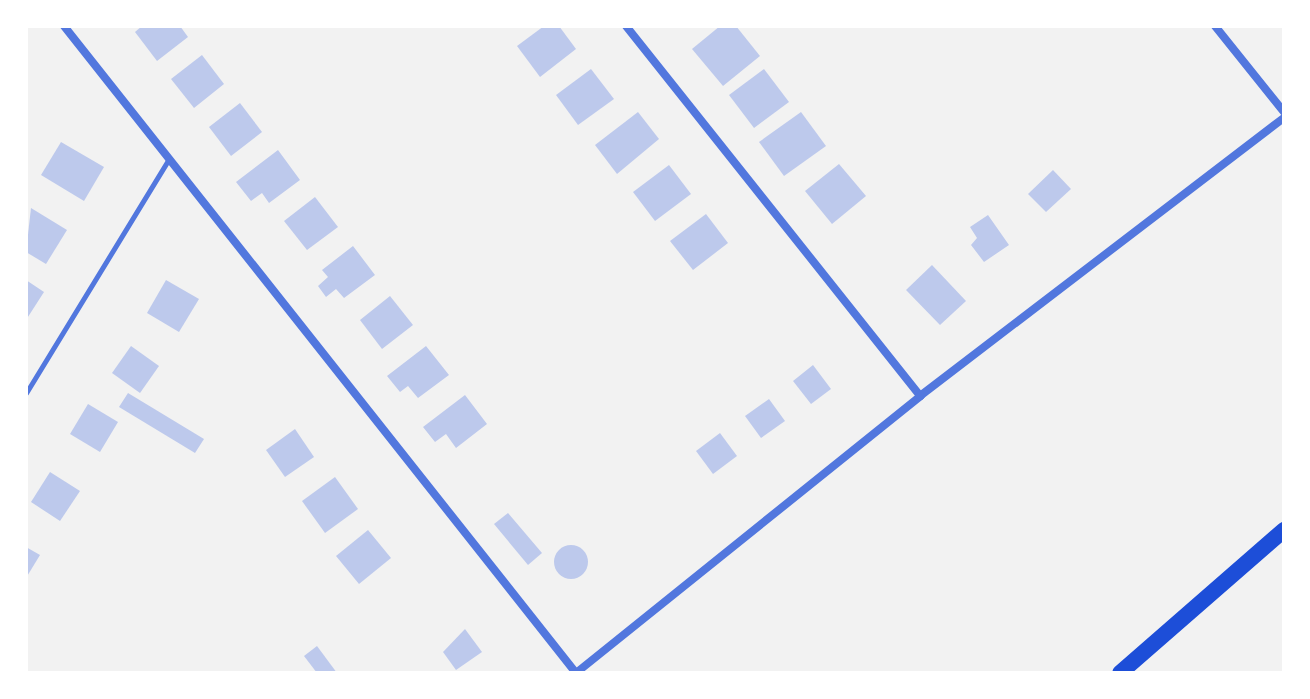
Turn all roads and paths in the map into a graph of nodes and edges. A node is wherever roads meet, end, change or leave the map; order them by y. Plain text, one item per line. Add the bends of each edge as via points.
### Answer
1 (64, 26) edge
2 (626, 26) edge
3 (1215, 26) edge
4 (1284, 115) edge
5 (169, 159) junction
6 (26, 393) edge
7 (920, 396) junction
8 (1284, 530) edge
9 (576, 673) edge
10 (1120, 673) edge

1 - 5 street
2 - 7 street
3 - 4 street
4 - 7 street
5 - 6 lane
5 - 9 street
7 - 9 street
8 - 10 main road

